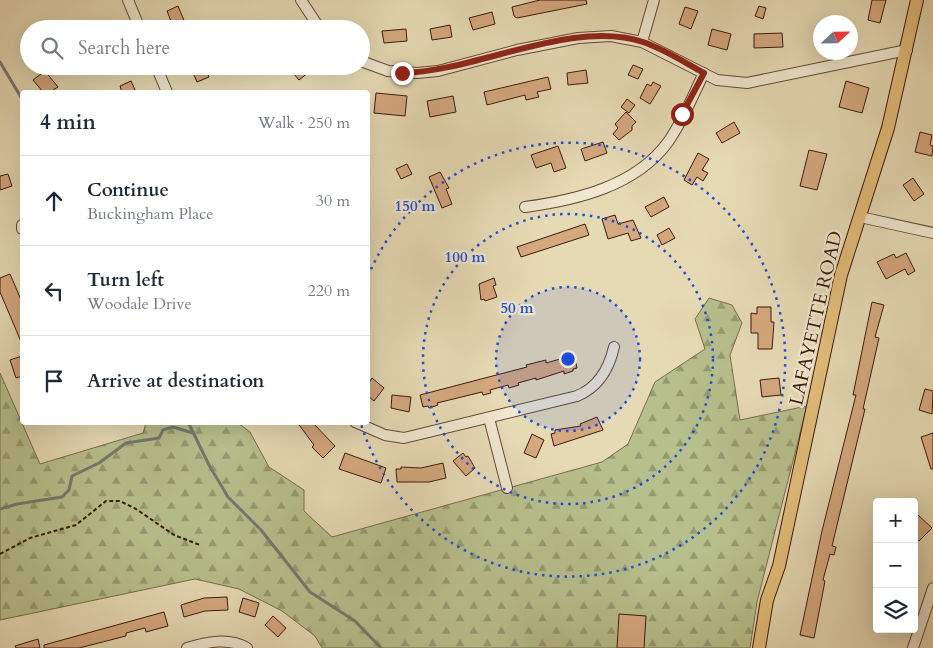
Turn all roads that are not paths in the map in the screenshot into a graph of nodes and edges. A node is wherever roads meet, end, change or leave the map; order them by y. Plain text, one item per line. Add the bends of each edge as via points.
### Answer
1 (128, 0) edge
2 (301, 0) edge
3 (654, 0) edge
4 (917, 0) edge
5 (136, 20) edge
6 (314, 20) edge
7 (642, 42) junction
8 (907, 50) junction
9 (370, 64) edge
10 (704, 73) junction
11 (160, 75) edge
12 (166, 90) edge
13 (525, 207) dead end
14 (860, 216) junction
15 (933, 234) edge
16 (614, 347) dead end
17 (489, 418) junction
18 (362, 425) edge
19 (507, 488) dead end
20 (933, 588) edge
21 (187, 648) edge
22 (247, 648) edge
23 (759, 648) edge
24 (913, 648) edge

1 - 5 street
2 - 6 street
3 - 7 street
4 - 8 main road, LAFAYETTE ROAD
7 - 9 street via 611,36 578,38 438,71 417,73 388,71
7 - 10 street
8 - 10 street via 747,83 717,80
8 - 14 main road, LAFAYETTE ROAD via 888,128
10 - 13 street via 669,141 647,165 617,183 548,204
11 - 12 street
14 - 15 street
14 - 23 main road, LAFAYETTE ROAD via 841,275
16 - 17 street via 603,375 587,392
17 - 18 street via 404,438 385,435
17 - 19 street
20 - 24 street
21 - 22 street via 222,641

